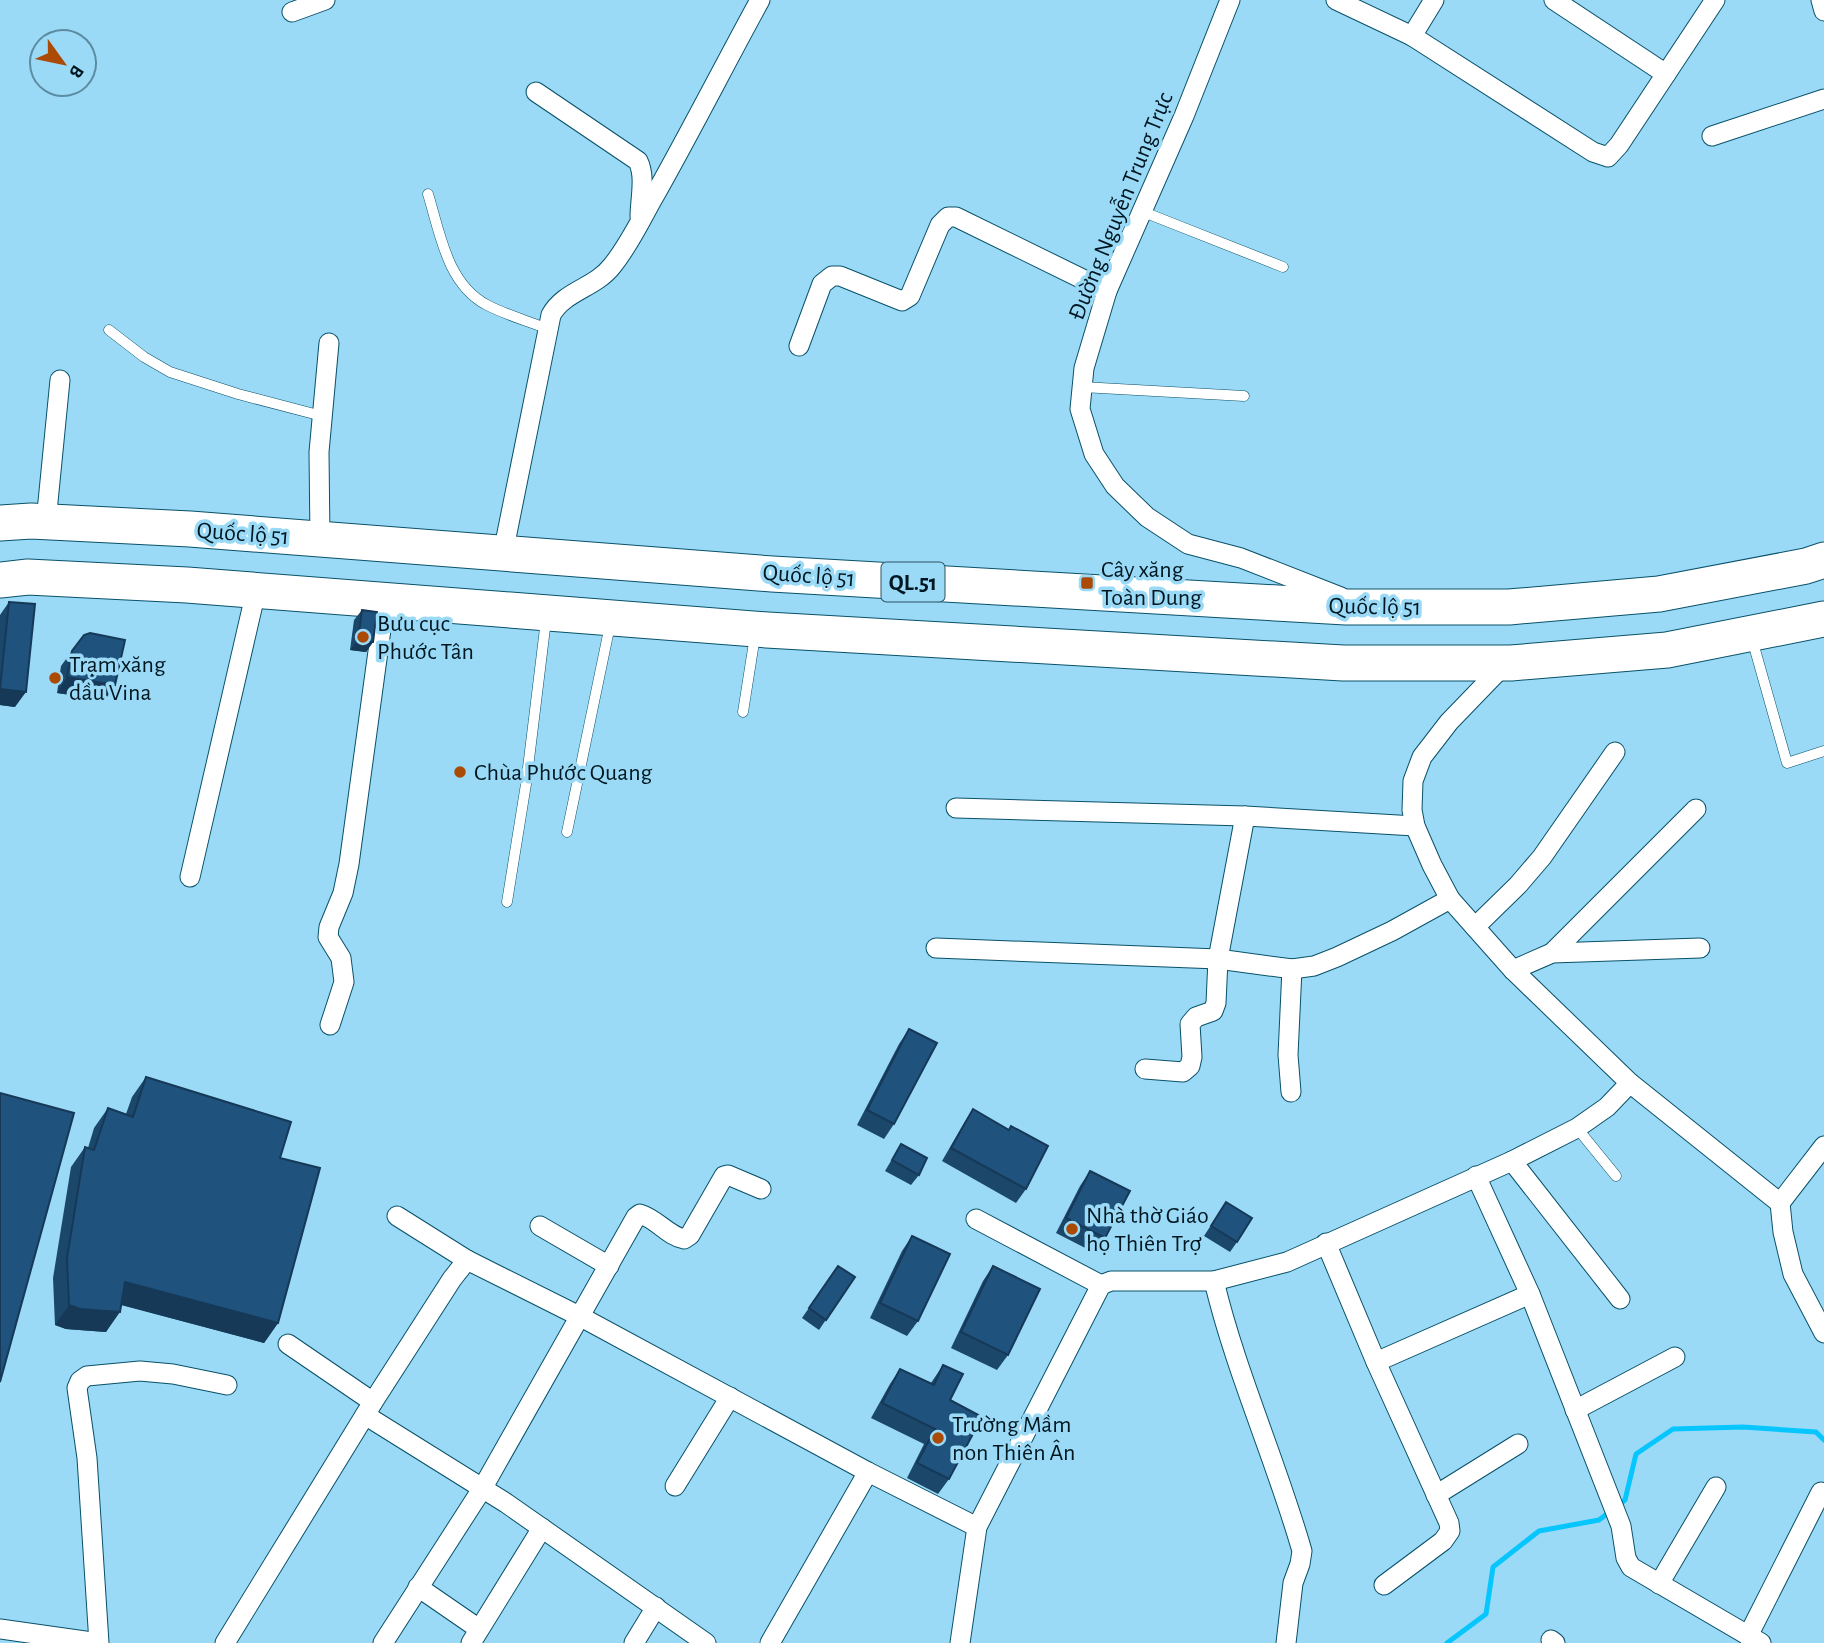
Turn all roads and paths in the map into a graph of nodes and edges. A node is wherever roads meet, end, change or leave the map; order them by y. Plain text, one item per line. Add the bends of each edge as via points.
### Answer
1 (296, 0) edge
2 (326, 0) edge
3 (760, 0) edge
4 (1230, 0) edge
5 (1336, 0) edge
6 (1434, 0) edge
7 (1554, 0) edge
8 (1714, 0) edge
9 (1821, 0) edge
10 (1579, 7) edge
11 (1824, 11) edge
12 (1412, 36) junction
13 (1666, 74) junction
14 (536, 92) dead end
15 (1824, 99) edge
16 (1712, 136) dead end
17 (428, 194) dead end
18 (1141, 211) junction
19 (640, 222) junction
20 (1283, 267) dead end
21 (1107, 291) junction
22 (548, 329) junction
23 (109, 330) dead end
24 (329, 343) dead end
25 (799, 346) dead end
26 (60, 380) dead end
27 (1082, 387) junction
28 (1244, 396) dead end
29 (322, 416) junction
30 (46, 522) junction
31 (0, 523) edge
32 (320, 539) junction
33 (503, 553) junction
34 (1824, 560) edge
35 (0, 579) edge
36 (256, 591) junction
37 (385, 600) junction
38 (1360, 607) junction
39 (547, 613) junction
40 (612, 618) junction
41 (1824, 619) edge
42 (756, 629) junction
43 (1751, 634) junction
44 (1506, 663) junction
45 (743, 712) dead end
46 (1824, 751) edge
47 (1615, 752) dead end
48 (956, 807) dead end
49 (1696, 809) dead end
50 (1245, 816) junction
51 (1415, 825) junction
52 (567, 832) dead end
53 (190, 877) dead end
54 (1450, 900) junction
55 (507, 902) dead end
56 (1475, 927) junction
57 (936, 948) dead end
58 (1700, 948) dead end
59 (1552, 953) junction
60 (1218, 959) junction
61 (1292, 969) junction
62 (1513, 970) junction
63 (330, 1024) dead end
64 (1145, 1069) dead end
65 (1630, 1083) junction
66 (1292, 1092) dead end
67 (1577, 1128) junction
68 (1824, 1146) edge
69 (1512, 1161) junction
70 (1476, 1176) junction
71 (1616, 1176) dead end
72 (761, 1189) dead end
73 (1780, 1203) junction
74 (397, 1216) dead end
75 (976, 1219) dead end
76 (540, 1226) dead end
77 (1326, 1243) junction
78 (467, 1260) junction
79 (609, 1266) junction
80 (1214, 1281) junction
81 (1101, 1285) junction
82 (1530, 1294) junction
83 (1620, 1299) dead end
84 (581, 1317) junction
85 (1824, 1333) edge
86 (288, 1344) dead end
87 (1675, 1357) dead end
88 (1376, 1362) junction
89 (227, 1385) dead end
90 (730, 1397) junction
91 (369, 1408) junction
92 (1575, 1410) junction
93 (1518, 1444) dead end
94 (868, 1472) junction
95 (675, 1486) dead end
96 (1716, 1488) dead end
97 (482, 1489) junction
98 (1821, 1493) dead end
99 (1436, 1495) junction
100 (977, 1527) junction
101 (542, 1528) junction
102 (1658, 1584) junction
103 (1384, 1585) dead end
104 (418, 1587) junction
105 (656, 1607) junction
106 (0, 1629) edge
107 (475, 1636) edge
108 (1755, 1640) edge
109 (99, 1643) edge
110 (225, 1643) edge
111 (383, 1643) edge
112 (634, 1643) edge
113 (706, 1643) edge
114 (770, 1643) edge
115 (960, 1643) edge
116 (1286, 1643) edge

1 - 2 street via 292,12
3 - 19 street
4 - 18 street, Đường Nguyễn Trung Trực
5 - 12 street
6 - 12 street
7 - 10 street
8 - 13 street
9 - 11 street
10 - 13 street
12 - 13 street via 1608,158
14 - 19 street via 638,161
15 - 16 street
17 - 22 lane via 449,262 471,294
18 - 20 lane
18 - 21 street, Đường Nguyễn Trung Trực
19 - 22 street via 606,273 556,306
21 - 25 street via 948,217 940,225 910,296 902,301 832,276 822,284
21 - 27 street, Đường Nguyễn Trung Trực
22 - 33 street
23 - 29 lane via 170,372
24 - 29 street
26 - 30 street
27 - 28 lane
27 - 38 street, Đường Nguyễn Trung Trực via 1080,410 1094,454 1115,486 1147,517 1188,544 1241,558
29 - 32 street
30 - 31 highway, Quốc lộ 51 / QL.51
30 - 32 highway, Quốc lộ 51 / QL.51
32 - 33 highway, Quốc lộ 51 / QL.51
33 - 38 highway, Quốc lộ 51 / QL.51
34 - 38 highway, Quốc lộ 51 / QL.51 via 1659,594 1509,607
35 - 36 highway, QL.51
36 - 37 highway, QL.51
36 - 53 street
37 - 39 highway, QL.51
37 - 63 street via 349,864 344,893 329,927 328,937 341,957 344,982
39 - 40 highway, QL.51
39 - 55 lane
40 - 42 highway, QL.51
40 - 52 lane
41 - 43 highway, QL.51
42 - 44 highway, QL.51 via 1343,663
42 - 45 lane
43 - 44 highway, QL.51 via 1667,650
43 - 46 lane via 1787,763
44 - 51 street via 1422,757 1413,781
47 - 56 street via 1542,857
48 - 50 street
49 - 59 street
50 - 51 street
50 - 60 street
51 - 54 street
54 - 56 street
54 - 61 street via 1337,957
56 - 62 street
57 - 60 street
58 - 59 street
59 - 62 street
60 - 61 street
60 - 64 street via 1213,1011 1190,1024 1190,1066 1183,1072
61 - 66 street via 1288,1055
62 - 65 street
65 - 67 street
65 - 73 street
67 - 69 street
67 - 71 lane
68 - 73 street
69 - 70 street
69 - 83 street
70 - 77 street
70 - 82 street
72 - 79 street via 724,1176 684,1239 640,1214
73 - 85 street via 1793,1274
74 - 78 street
75 - 81 street
76 - 79 street
77 - 80 street via 1287,1262
77 - 88 street
78 - 84 street
78 - 91 street
79 - 84 street
80 - 81 street via 1111,1281
80 - 116 street via 1224,1324 1301,1551
81 - 100 street
82 - 88 street
82 - 92 street
84 - 90 street
84 - 97 street
86 - 91 street
87 - 92 street
88 - 99 street
89 - 109 street via 140,1371 87,1376 79,1381
90 - 94 street
90 - 95 street
91 - 97 street
91 - 110 street
92 - 102 street via 1621,1526 1626,1558 1631,1567
93 - 99 street
94 - 100 street
94 - 114 street
96 - 102 street
97 - 101 street
97 - 104 street
98 - 108 street
99 - 103 street via 1450,1531
100 - 115 street
101 - 105 street
101 - 107 street
102 - 108 street
104 - 107 street
104 - 111 street
105 - 112 street
105 - 113 street
106 - 109 street

